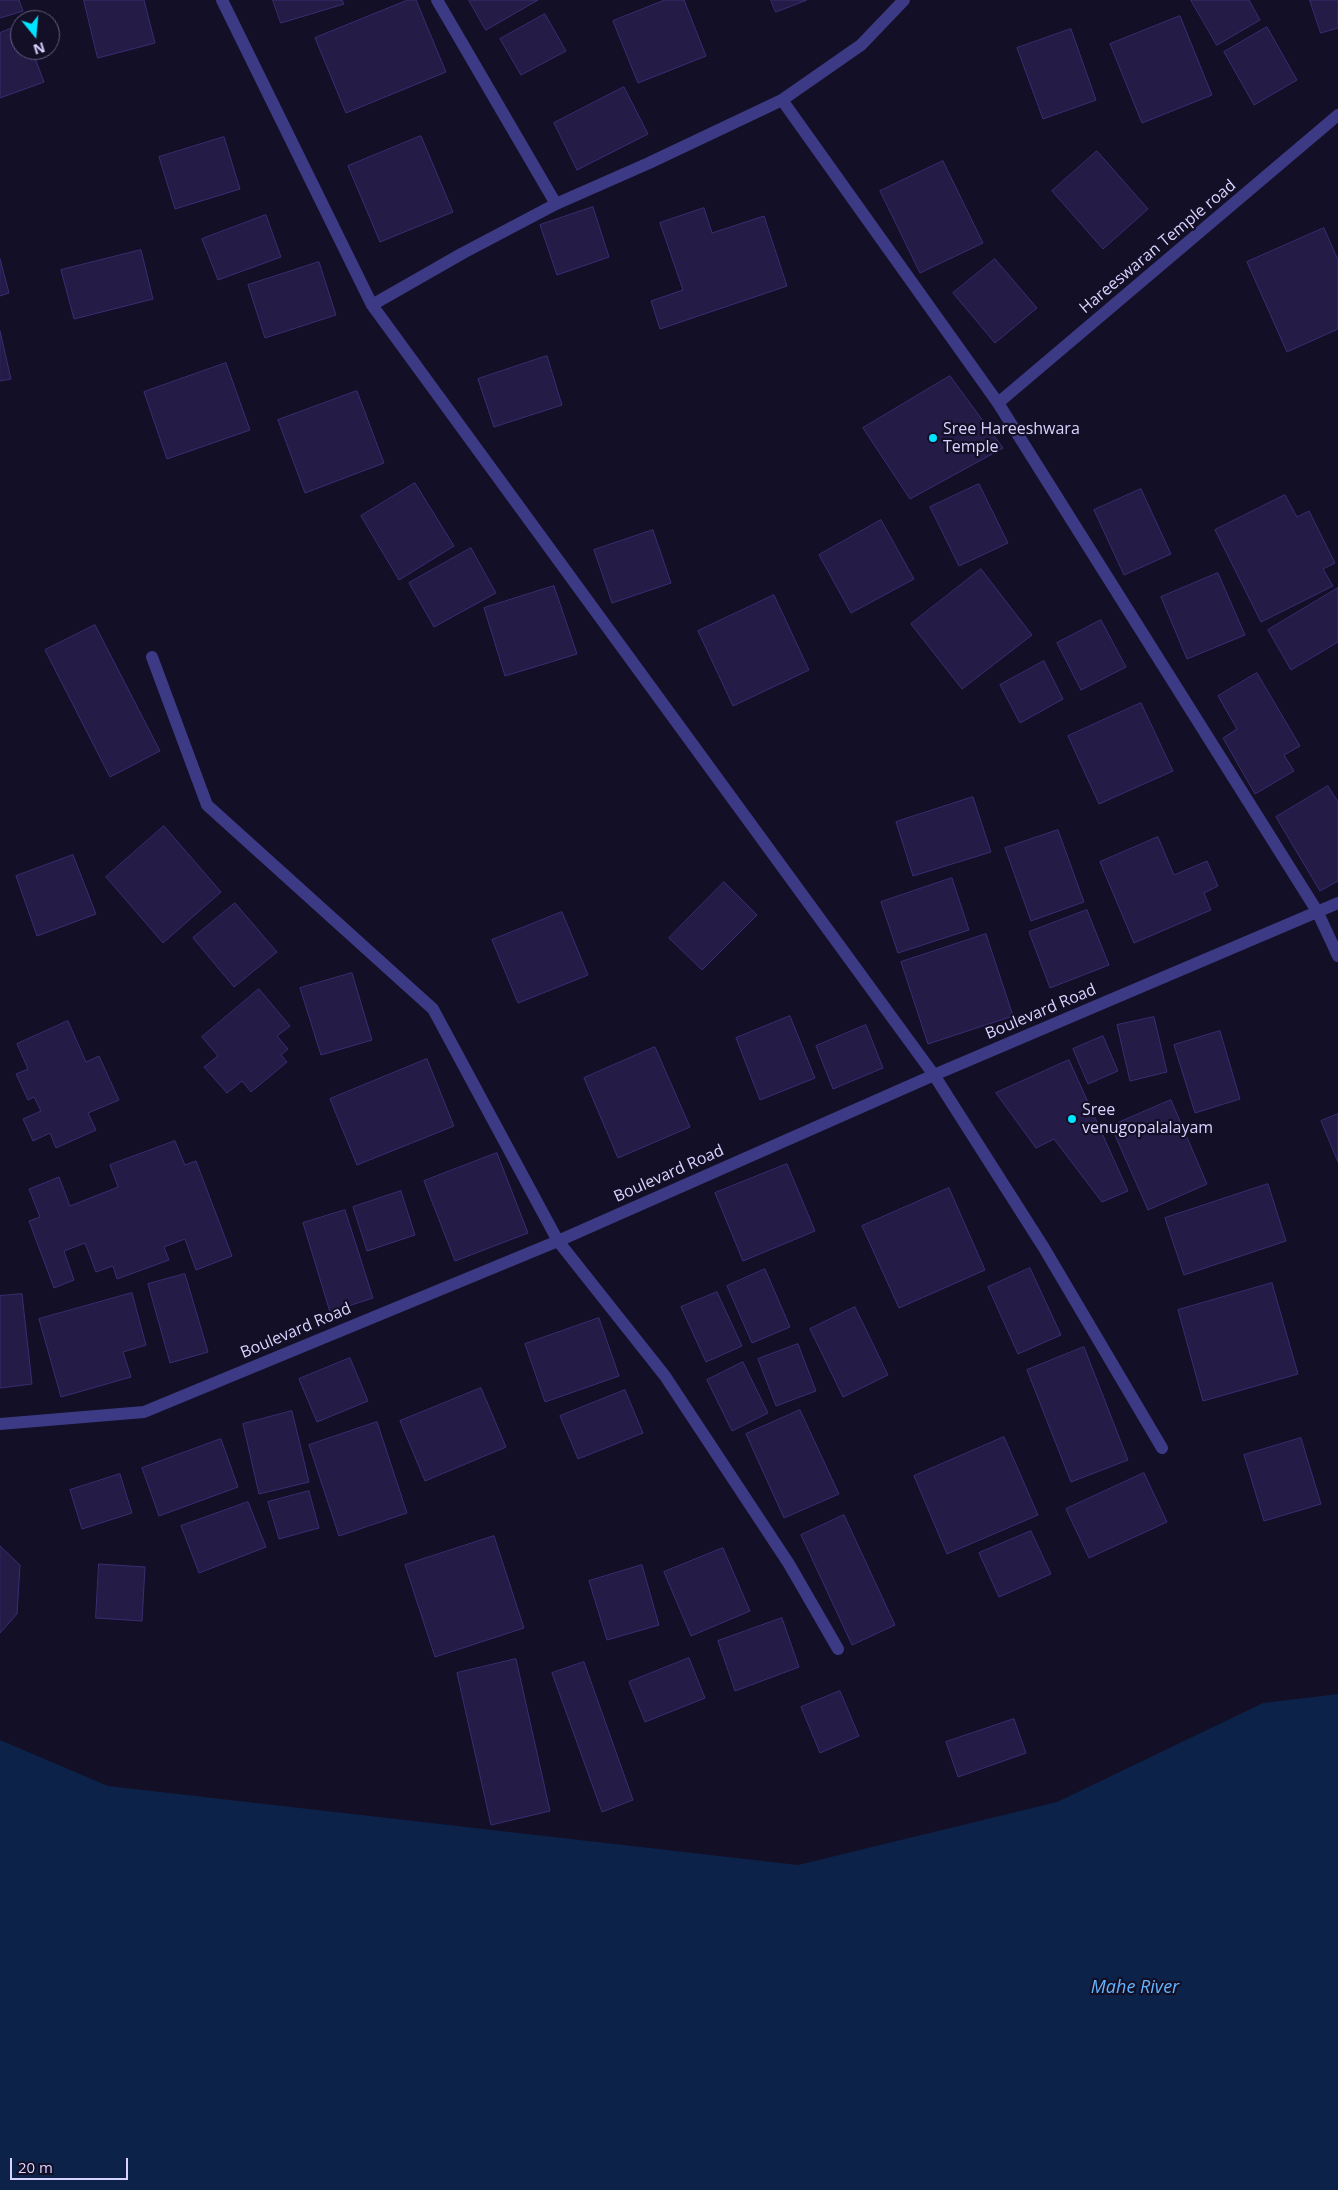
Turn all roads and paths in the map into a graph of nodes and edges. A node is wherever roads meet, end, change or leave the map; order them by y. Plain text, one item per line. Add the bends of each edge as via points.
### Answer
1 (222, 0) edge
2 (437, 0) edge
3 (904, 0) edge
4 (782, 100) junction
5 (1338, 115) edge
6 (556, 204) junction
7 (372, 305) junction
8 (998, 403) junction
9 (152, 657) dead end
10 (1338, 903) edge
11 (1317, 911) junction
12 (1338, 956) edge
13 (934, 1075) junction
14 (558, 1241) junction
15 (0, 1424) edge
16 (1162, 1448) dead end
17 (838, 1649) dead end

1 - 7 street
2 - 6 street
3 - 4 street via 861,45
4 - 6 street
4 - 8 street
5 - 8 street, Hareeswaran Temple road
6 - 7 street
7 - 13 street
8 - 11 street
9 - 14 street via 207,805 433,1009
10 - 11 street, Boulevard Road
11 - 12 street
11 - 13 street, Boulevard Road
13 - 14 street, Boulevard Road
13 - 16 street via 1044,1248
14 - 15 street, Boulevard Road via 144,1412
14 - 17 street via 665,1376 789,1564

